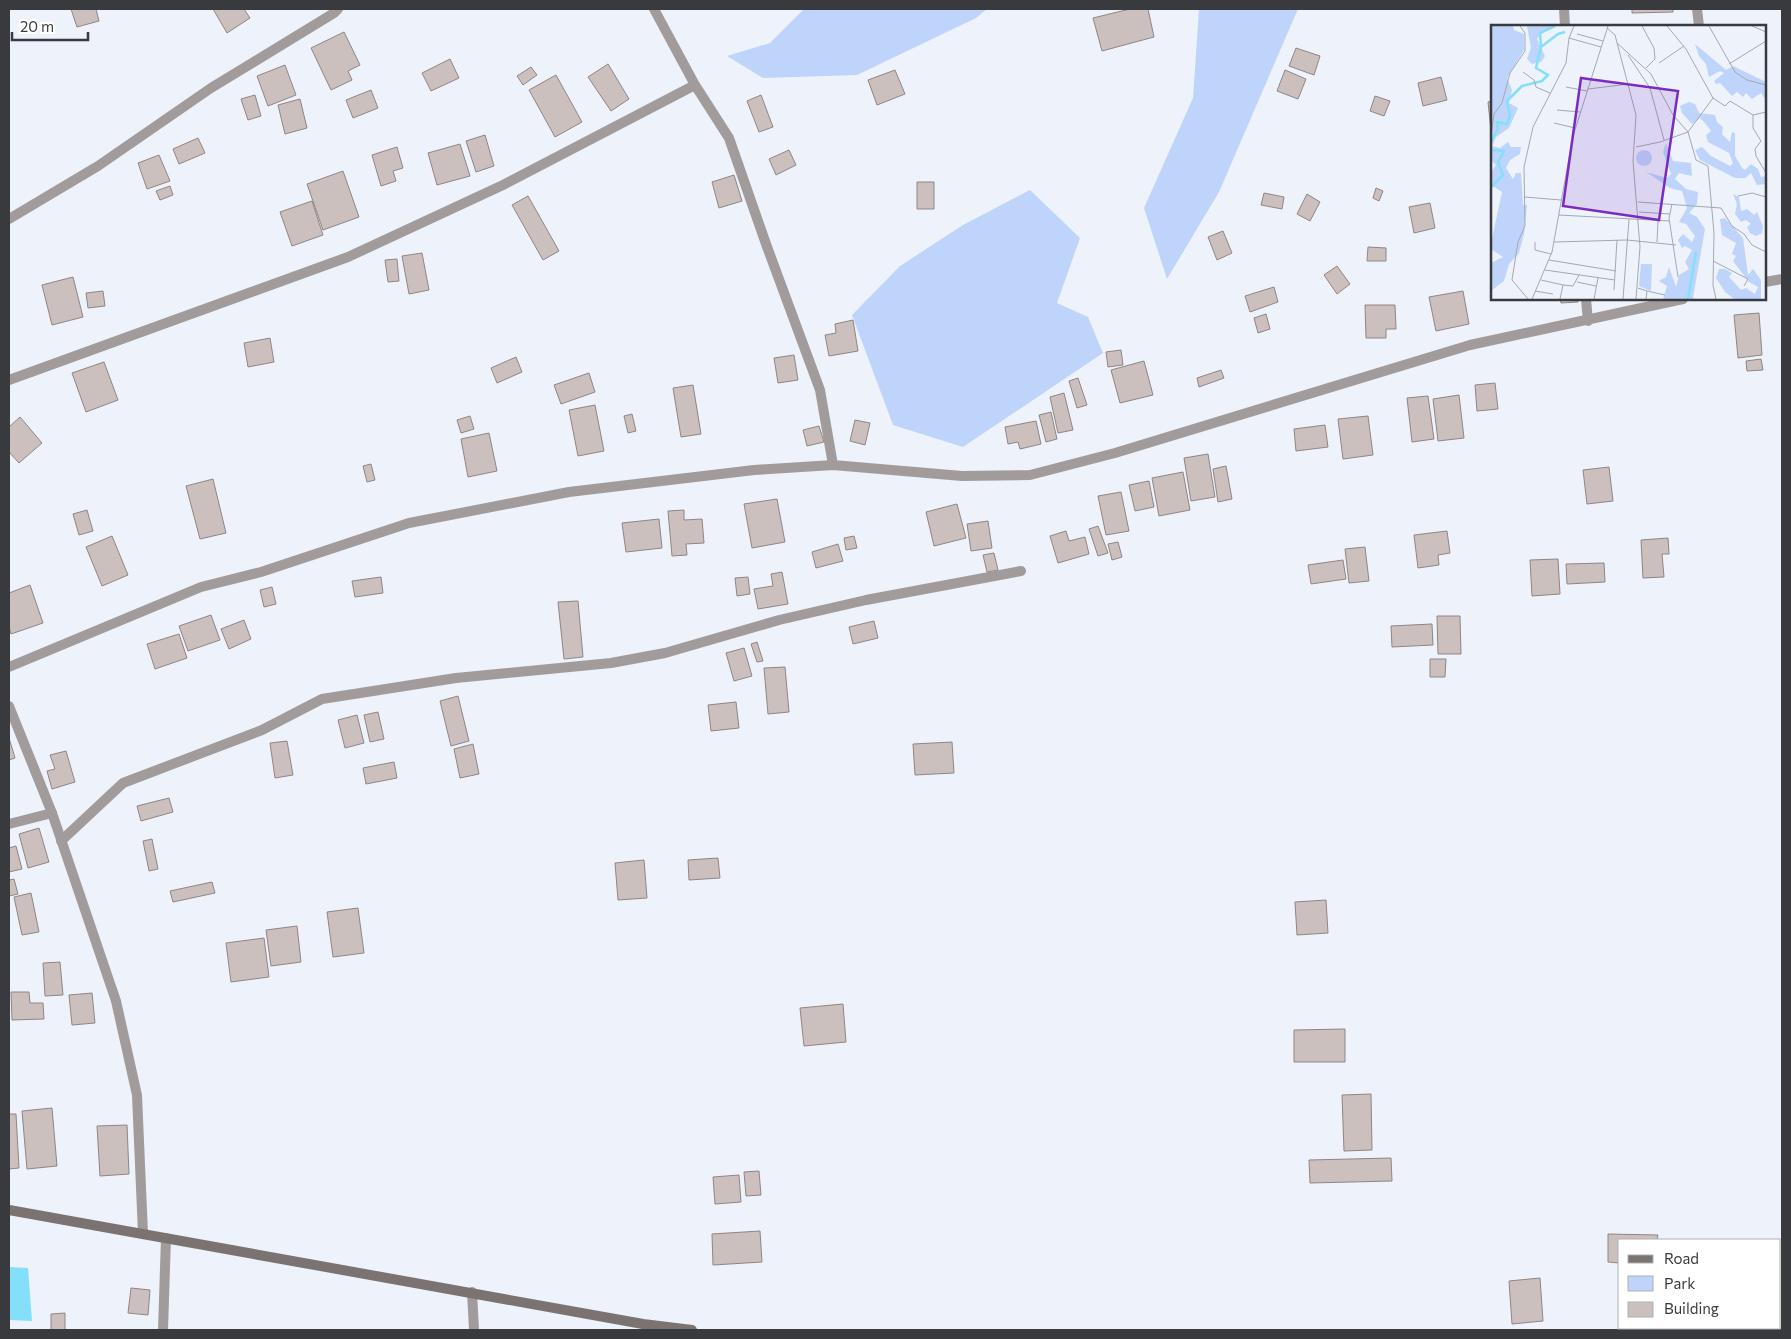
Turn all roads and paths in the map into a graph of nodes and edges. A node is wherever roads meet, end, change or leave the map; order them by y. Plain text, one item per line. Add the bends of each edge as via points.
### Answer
1 (338, 9) edge
2 (654, 9) edge
3 (1564, 9) edge
4 (1697, 9) edge
5 (1565, 25) edge
6 (1700, 25) edge
7 (696, 86) junction
8 (9, 219) edge
9 (1782, 279) edge
10 (1766, 282) edge
11 (1586, 300) edge
12 (1678, 300) edge
13 (1588, 320) junction
14 (9, 380) edge
15 (833, 466) junction
16 (1021, 571) dead end
17 (9, 667) edge
18 (9, 706) edge
19 (52, 813) junction
20 (9, 824) edge
21 (61, 841) junction
22 (9, 1210) edge
23 (143, 1234) junction
24 (166, 1238) junction
25 (472, 1292) junction
26 (163, 1330) edge
27 (474, 1330) edge
28 (692, 1330) edge

1 - 8 street via 211,88 98,166
2 - 7 street
3 - 5 street
4 - 6 street
7 - 14 street via 503,185 348,257
7 - 15 street via 729,138 820,390
9 - 10 street
11 - 13 street
12 - 13 street
13 - 15 street via 1470,345 1115,453 1030,475 962,476
15 - 17 street via 754,470 569,492 409,523 261,572 201,587
16 - 21 street via 866,600 638,658 456,678 322,699 262,730 123,783
18 - 19 street
19 - 20 street
19 - 21 street
21 - 23 street via 116,1001 137,1095
22 - 23 main road
23 - 24 main road
24 - 25 main road
24 - 26 street
25 - 27 street
25 - 28 main road

